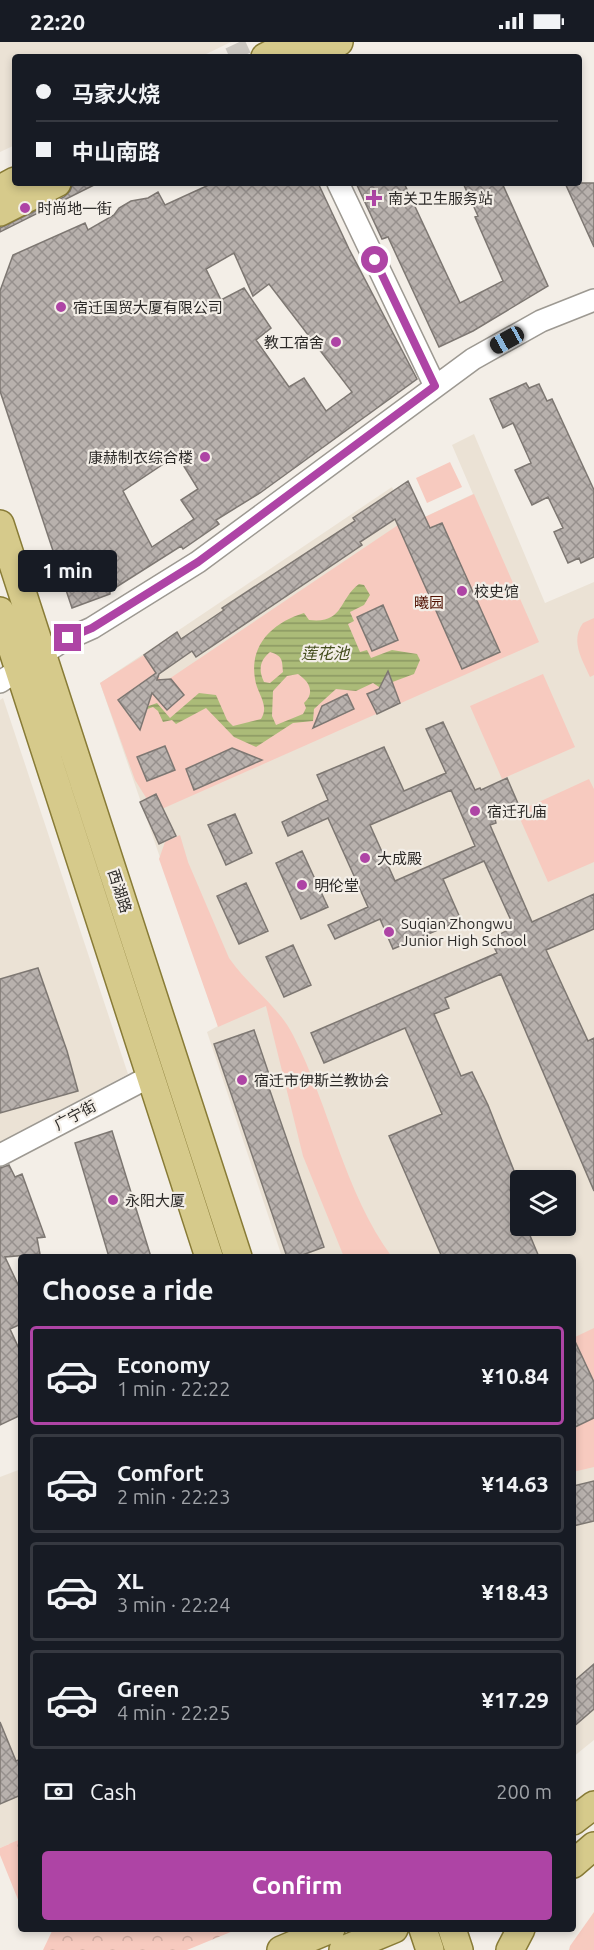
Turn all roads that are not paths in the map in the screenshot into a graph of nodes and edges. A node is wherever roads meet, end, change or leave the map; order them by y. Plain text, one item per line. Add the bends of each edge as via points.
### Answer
1 (339, 42) edge
2 (315, 54) edge
3 (45, 186) edge
4 (339, 186) edge
5 (6, 196) edge
6 (594, 300) edge
7 (435, 386) junction
8 (0, 524) edge
9 (0, 611) edge
10 (43, 653) junction
11 (10, 676) edge
12 (151, 1076) junction
13 (0, 1155) edge
14 (208, 1254) edge
15 (237, 1254) edge
16 (594, 1800) edge
17 (576, 1804) edge
18 (594, 1805) edge
19 (576, 1819) edge
20 (594, 1838) edge
21 (594, 1846) edge
22 (576, 1849) edge
23 (576, 1861) edge
24 (289, 1932) edge
25 (324, 1932) edge
26 (387, 1932) edge
27 (424, 1932) edge
28 (453, 1932) edge
29 (519, 1932) edge
30 (261, 1950) edge
31 (281, 1950) edge
32 (343, 1950) edge
33 (430, 1950) edge
34 (459, 1950) edge
35 (510, 1950) edge

1 - 2 main road
3 - 5 main road
4 - 7 street
6 - 7 street via 541,321 472,359
7 - 10 street via 198,562 92,628
8 - 10 main road, 西湖路
9 - 11 main road, 西湖路
10 - 11 street
10 - 15 main road, 西湖路
11 - 12 main road, 西湖路
12 - 13 street, 广宁街
12 - 14 main road, 西湖路
16 - 17 main road
18 - 19 main road
20 - 22 main road
21 - 23 main road
24 - 30 main road
25 - 31 main road
26 - 32 main road
27 - 33 main road
28 - 34 main road
29 - 35 main road

